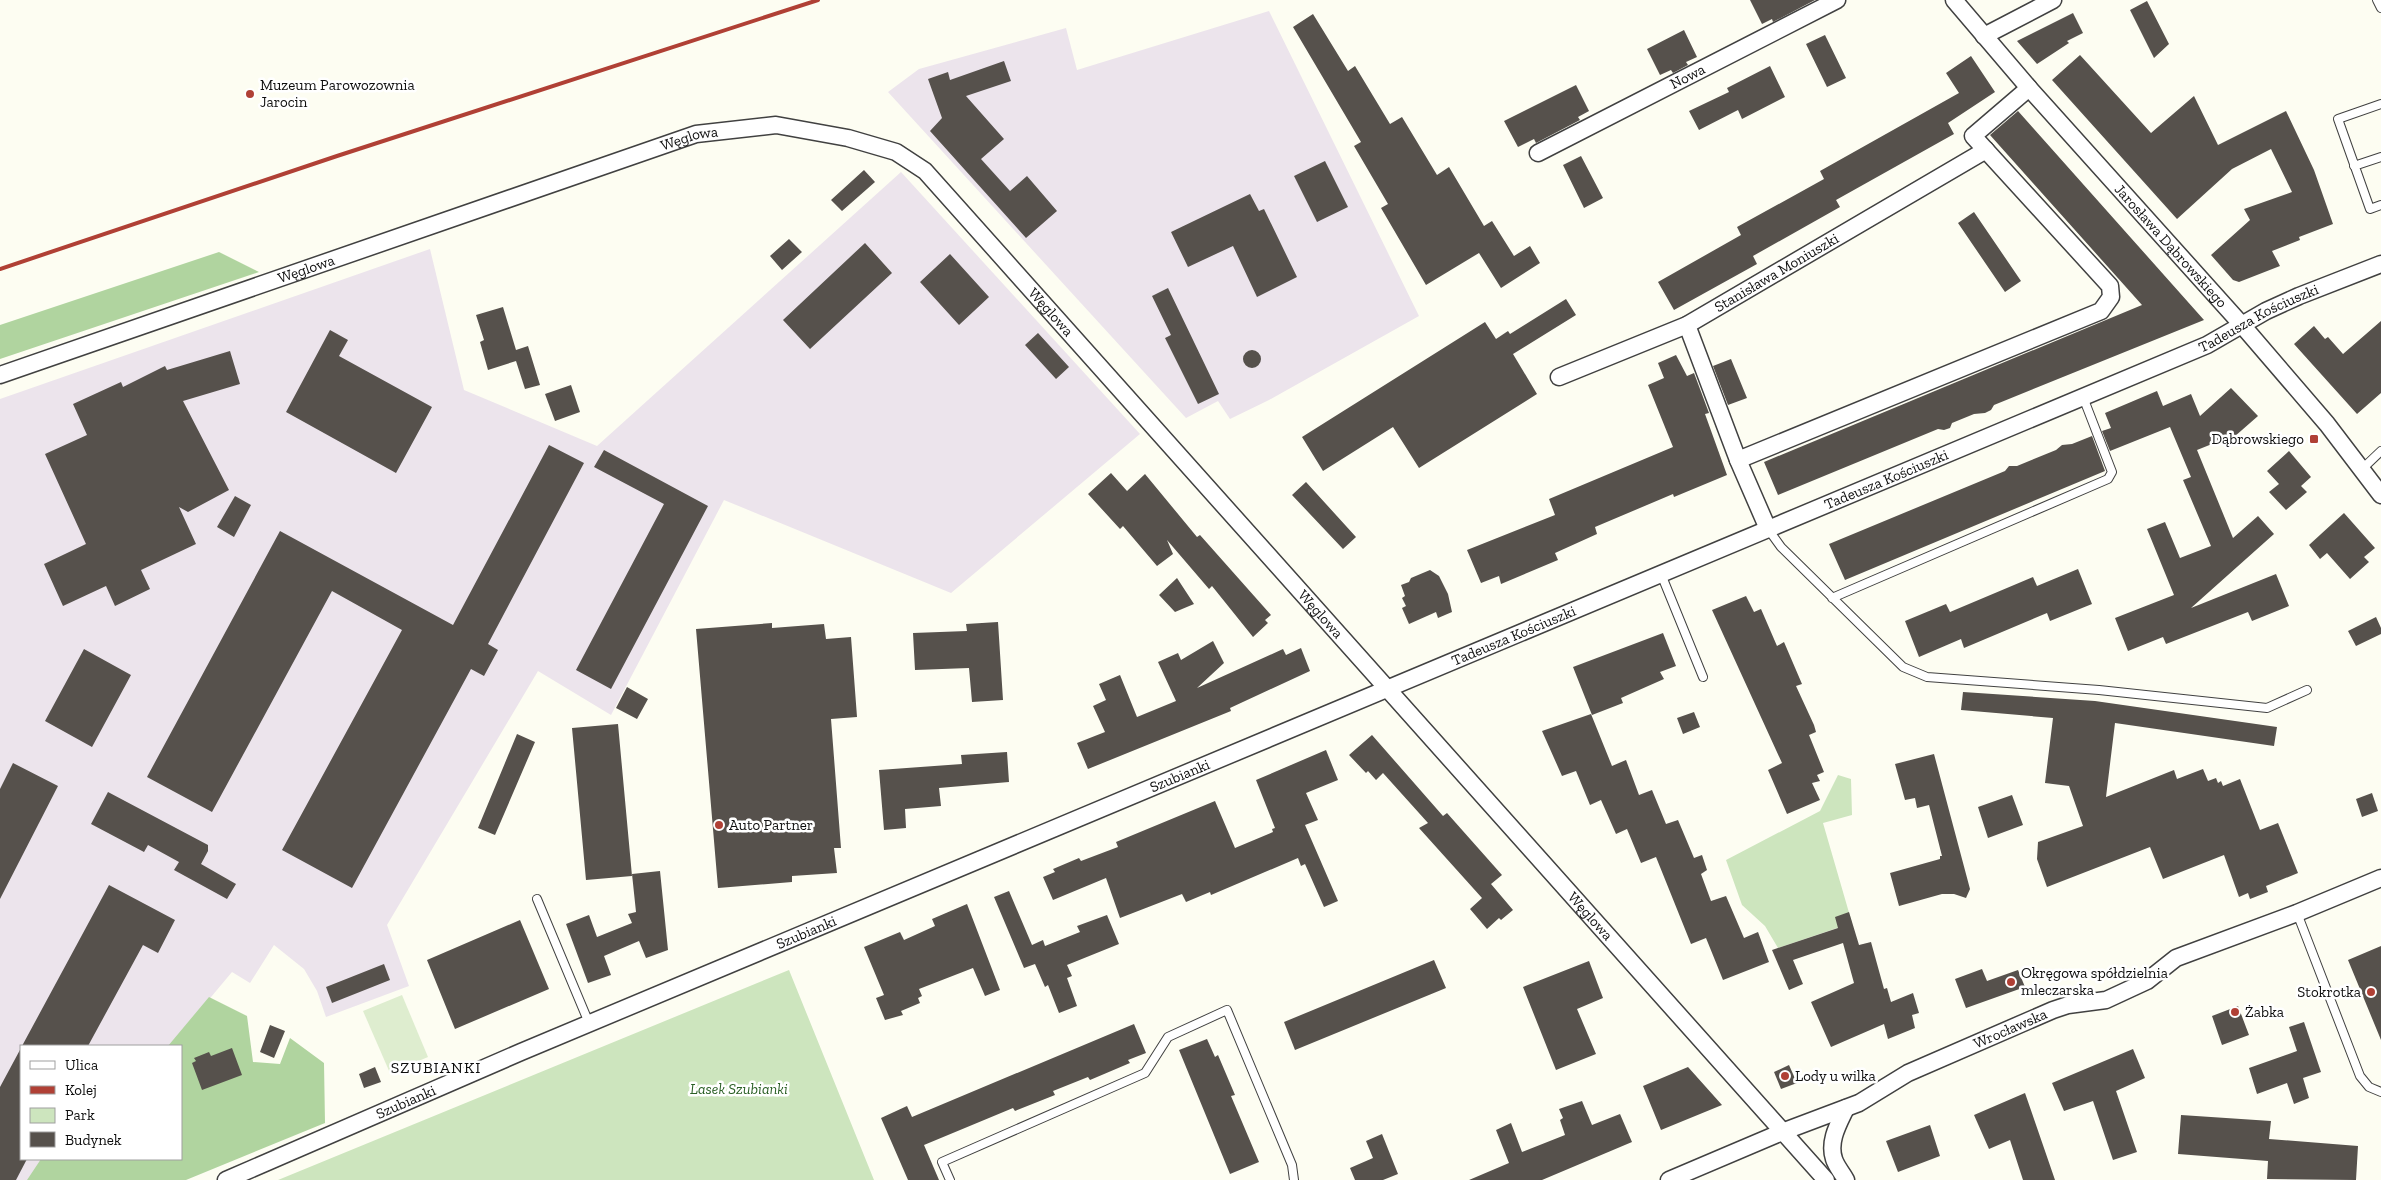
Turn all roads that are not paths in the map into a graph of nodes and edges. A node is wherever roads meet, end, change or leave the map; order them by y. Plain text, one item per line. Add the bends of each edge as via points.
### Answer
1 (1837, 0) edge
2 (1954, 0) edge
3 (2053, 0) edge
4 (2377, 0) edge
5 (2381, 8) edge
6 (1984, 36) junction
7 (2029, 88) junction
8 (2381, 104) edge
9 (1986, 150) junction
10 (1538, 153) dead end
11 (2381, 157) edge
12 (2354, 166) junction
13 (2381, 205) edge
14 (2381, 264) edge
15 (1687, 325) junction
16 (2242, 325) junction
17 (0, 375) edge
18 (1559, 377) dead end
19 (2083, 397) junction
20 (2381, 451) edge
21 (1738, 460) junction
22 (2361, 470) junction
23 (2381, 495) edge
24 (1768, 529) junction
25 (1661, 574) junction
26 (1832, 598) junction
27 (1703, 677) dead end
28 (1388, 688) junction
29 (2307, 690) dead end
30 (2381, 878) edge
31 (537, 899) dead end
32 (2296, 913) junction
33 (588, 1023) junction
34 (2381, 1092) edge
35 (1846, 1108) junction
36 (1782, 1132) junction
37 (226, 1180) edge
38 (950, 1180) edge
39 (1294, 1180) edge
40 (1669, 1180) edge
41 (1826, 1180) edge
42 (1846, 1180) edge

1 - 10 street, Nowa
2 - 6 street, Jarosława Dąbrowskiego
3 - 6 street
4 - 5 lane
6 - 7 street, Jarosława Dąbrowskiego
7 - 9 street via 1973,136
7 - 16 street, Jarosława Dąbrowskiego
8 - 12 lane via 2338,119
9 - 15 street, Stanisława Moniuszki
9 - 21 street via 2110,286 2111,297 2101,311
11 - 12 lane
12 - 13 lane via 2370,209
14 - 16 street, Tadeusza Kościuszki via 2299,296
15 - 18 street, Stanisława Moniuszki
15 - 21 street
16 - 19 street, Tadeusza Kościuszki via 2207,345
16 - 22 street, Jarosława Dąbrowskiego via 2327,424
17 - 28 street, Węglowa via 696,134 776,125 848,138 896,152 926,171
19 - 24 street, Tadeusza Kościuszki
19 - 26 lane via 2112,472 2108,479
20 - 22 lane
21 - 24 street
22 - 23 street, Jarosława Dąbrowskiego
24 - 25 street, Tadeusza Kościuszki
24 - 26 lane via 1781,547
25 - 27 lane
25 - 28 street, Tadeusza Kościuszki
26 - 29 lane via 1903,667 1927,677 2099,690 2267,708
28 - 33 street, Szubianki
28 - 36 street, Węglowa
30 - 32 street, Wrocławska
31 - 33 lane
32 - 34 lane via 2360,1076 2369,1087
32 - 35 street, Wrocławska via 2176,958 2147,982 2130,990 2100,1002 2061,1007 1908,1072 1872,1096
33 - 37 street, Szubianki
35 - 36 street, Wrocławska
35 - 42 street via 1835,1130 1833,1158
36 - 40 street, Wrocławska
36 - 41 street, Węglowa
38 - 39 lane via 942,1162 1145,1073 1168,1037 1227,1010 1292,1165

